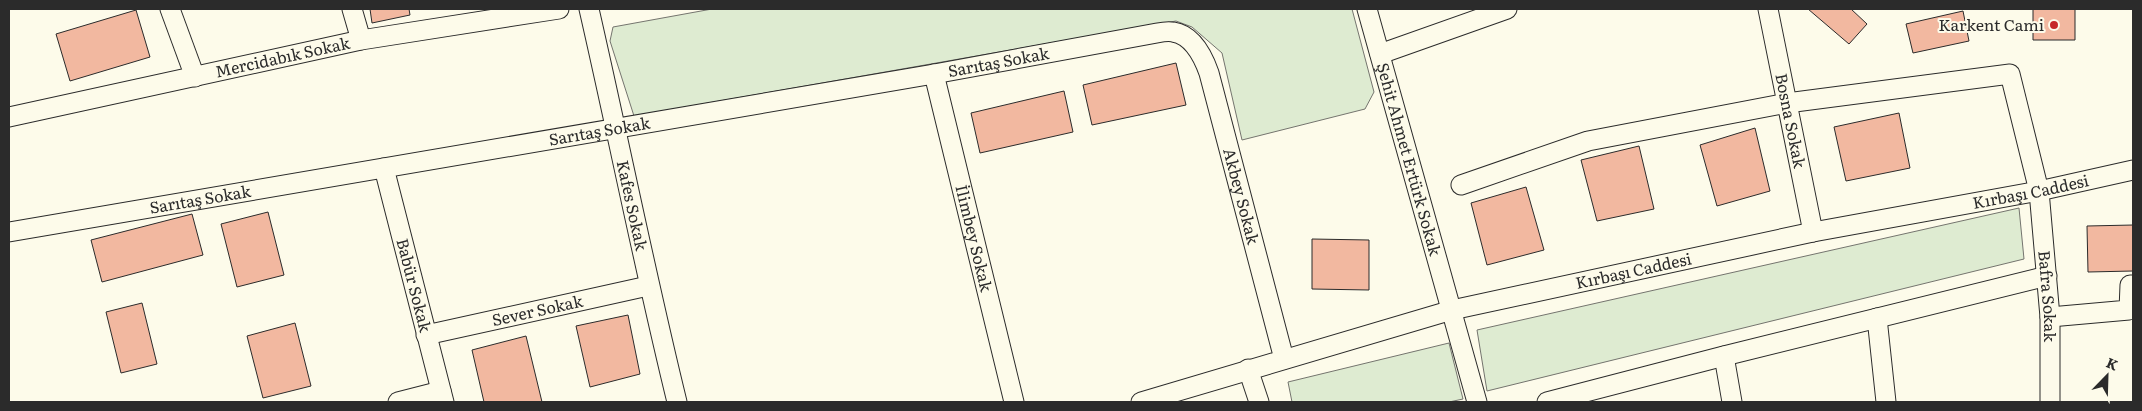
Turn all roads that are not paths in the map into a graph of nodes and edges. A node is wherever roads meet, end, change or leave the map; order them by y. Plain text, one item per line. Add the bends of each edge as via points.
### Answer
1 (170, 9) edge
2 (352, 9) edge
3 (558, 9) edge
4 (589, 9) edge
5 (1367, 9) edge
6 (1507, 9) edge
7 (1768, 9) edge
8 (1188, 39) joint
9 (361, 40) junction
10 (1380, 54) junction
11 (934, 74) junction
12 (195, 77) junction
13 (1786, 103) junction
14 (9, 117) edge
15 (616, 128) junction
16 (384, 168) junction
17 (2133, 170) edge
18 (1461, 185) dead end
19 (2038, 191) junction
20 (9, 232) edge
21 (1813, 232) junction
22 (2047, 276) junction
23 (2133, 285) edge
24 (648, 286) junction
25 (1452, 310) junction
26 (2050, 317) junction
27 (1877, 318) junction
28 (426, 335) junction
29 (1724, 356) junction
30 (1284, 359) junction
31 (1248, 369) junction
32 (442, 397) edge
33 (398, 402) edge
34 (677, 402) edge
35 (1014, 402) edge
36 (1140, 402) edge
37 (1259, 402) edge
38 (1477, 402) edge
39 (1546, 402) edge
40 (1732, 402) edge
41 (1886, 402) edge
42 (2050, 402) edge

1 - 12 street
2 - 9 street
3 - 9 street, Mercidabık Sokak
4 - 15 street, Kafes Sokak
5 - 10 street, Şehit Ahmet Ertürk Sokak
6 - 10 street
7 - 13 street, Bosna Sokak
8 - 11 street, Sarıtaş Sokak via 1174,32 1157,33
8 - 30 street, Akbey Sokak via 1203,55 1209,73
9 - 12 street, Mercidabık Sokak
10 - 25 street, Şehit Ahmet Ertürk Sokak
11 - 15 street, Sarıtaş Sokak
11 - 35 street, İlimbey Sokak
12 - 14 street, Mercidabık Sokak
13 - 18 street via 1588,141
13 - 19 street, Bafra Sokak via 2010,74
13 - 21 street, Bosna Sokak
15 - 16 street, Sarıtaş Sokak
15 - 24 street, Kafes Sokak
16 - 20 street, Sarıtaş Sokak
16 - 28 street, Babür Sokak
17 - 19 street, Kırbaşı Caddesi
19 - 21 street, Kırbaşı Caddesi
19 - 22 street, Bafra Sokak
21 - 25 street, Kırbaşı Caddesi
22 - 26 street, Bafra Sokak
22 - 27 street
23 - 26 street via 2130,285 2130,310
24 - 28 street, Sever Sokak
24 - 34 street, Kafes Sokak
25 - 30 street, Kırbaşı Caddesi
25 - 38 street, Şehit Ahmet Ertürk Sokak
26 - 42 street, Bafra Sokak
27 - 29 street
27 - 41 street
28 - 32 street, Babür Sokak
29 - 39 street
29 - 40 street
30 - 31 street, Kırbaşı Caddesi
31 - 36 street, Kırbaşı Caddesi
31 - 37 street
32 - 33 street

